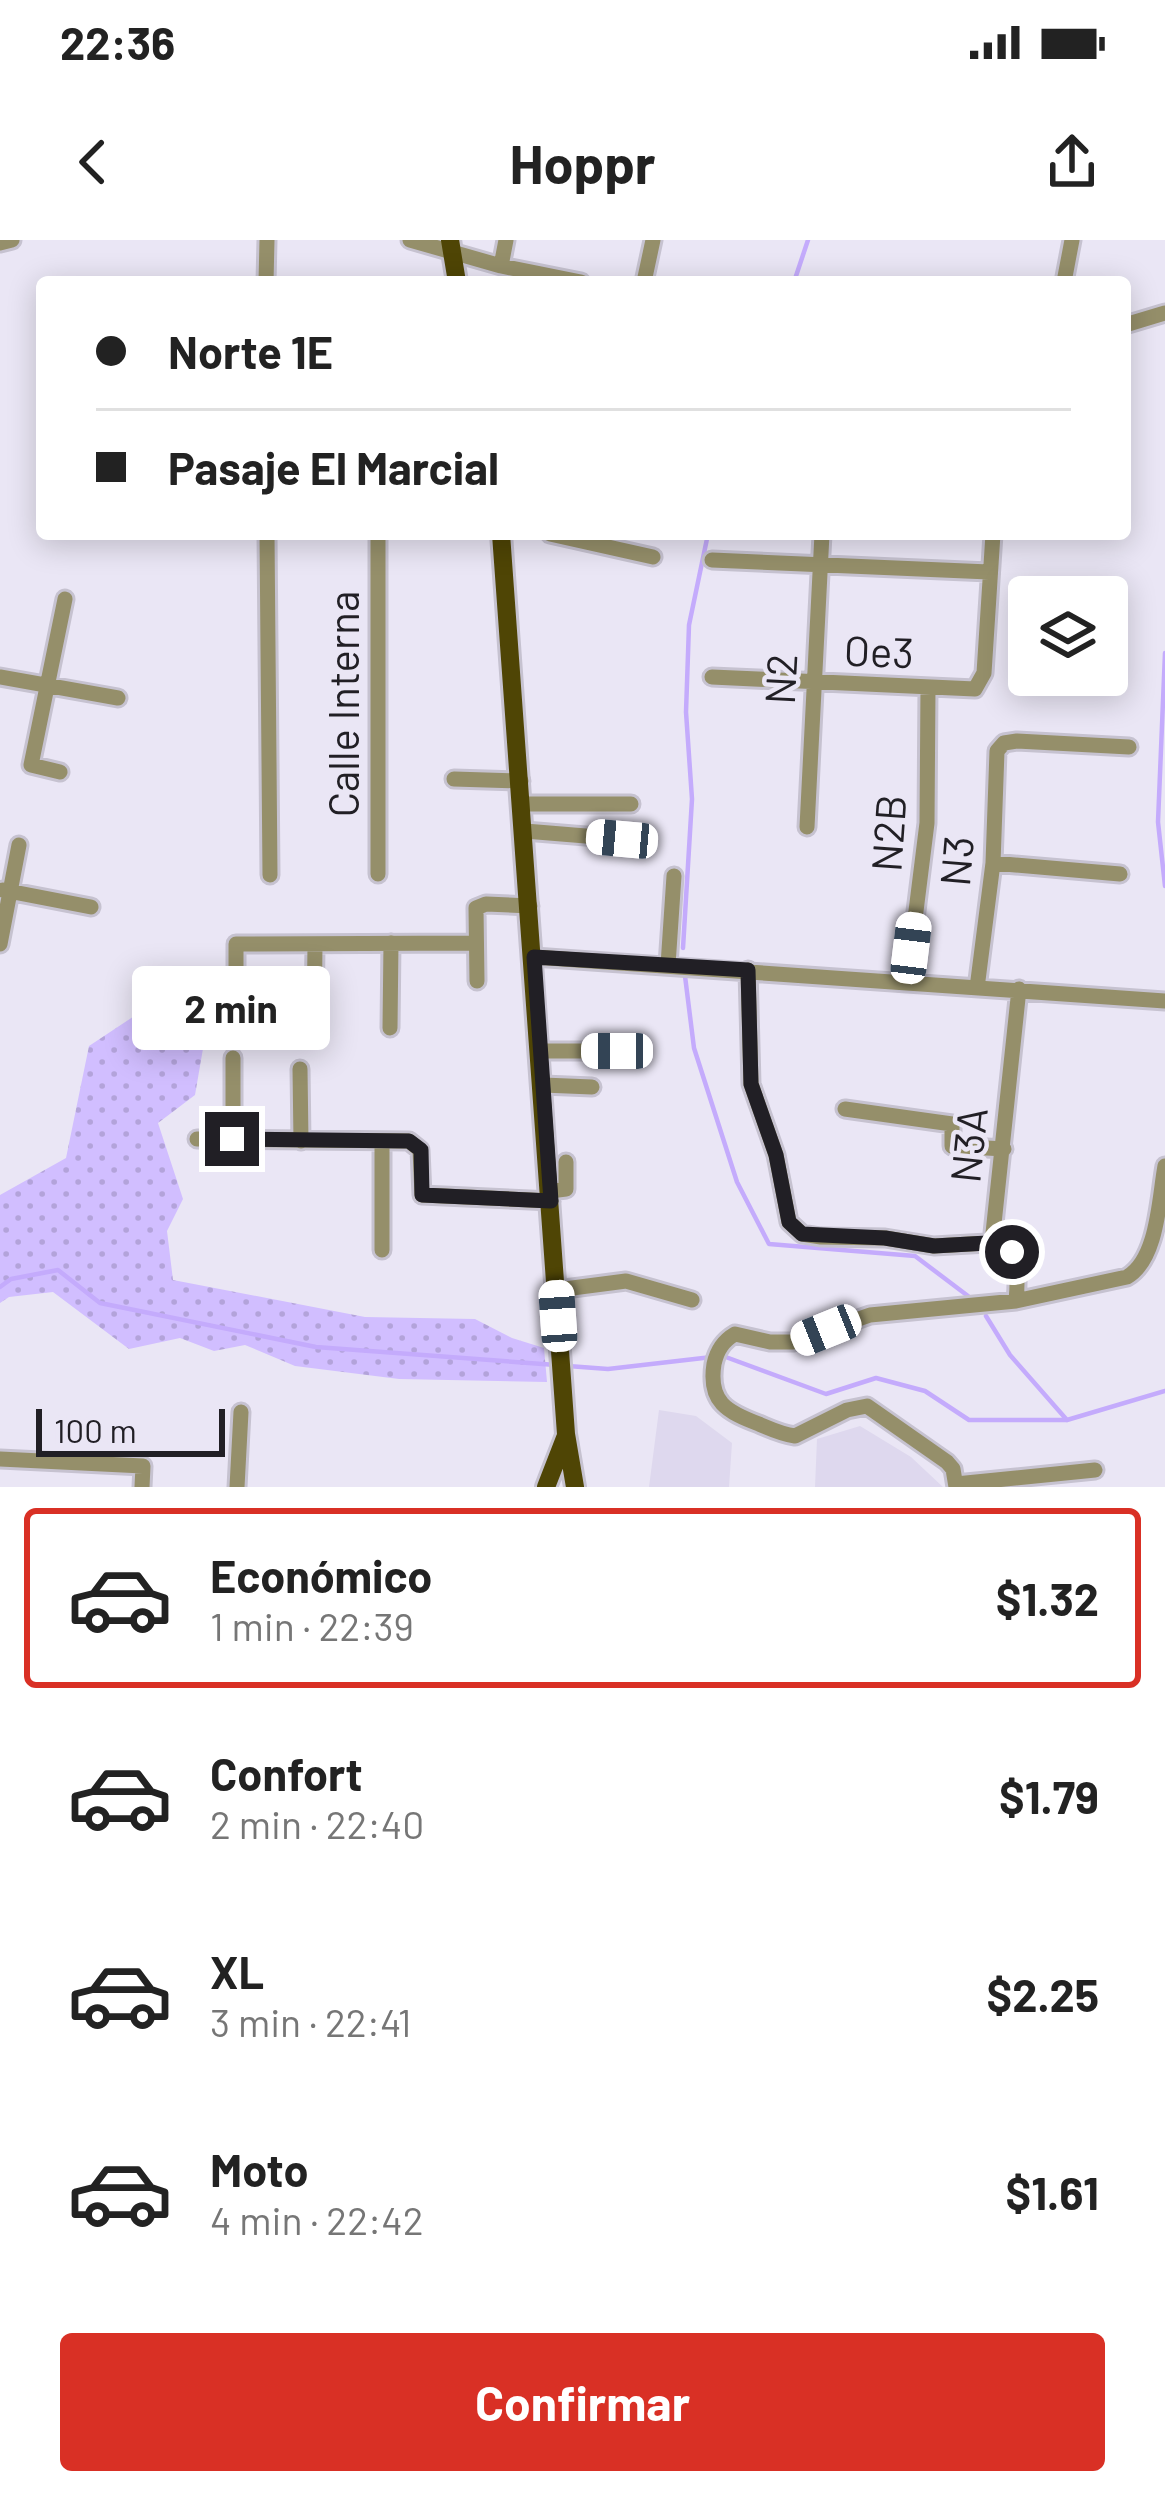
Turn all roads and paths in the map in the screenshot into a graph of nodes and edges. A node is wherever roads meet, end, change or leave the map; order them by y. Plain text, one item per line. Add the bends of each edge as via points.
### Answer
1 (12, 240) edge
2 (267, 240) edge
3 (410, 240) edge
4 (506, 240) edge
5 (653, 240) edge
6 (1072, 240) edge
7 (0, 243) edge
8 (450, 246) edge
9 (501, 266) junction
10 (266, 276) edge
11 (456, 276) edge
12 (551, 276) edge
13 (645, 276) edge
14 (1065, 276) edge
15 (1165, 313) edge
16 (1131, 323) edge
17 (267, 540) edge
18 (378, 540) edge
19 (501, 540) edge
20 (592, 540) edge
21 (822, 540) edge
22 (992, 540) edge
23 (653, 557) dead end
24 (712, 560) dead end
25 (820, 564) junction
26 (989, 572) junction
27 (64, 599) dead end
28 (0, 677) edge
29 (712, 677) dead end
30 (815, 684) junction
31 (48, 686) junction
32 (928, 688) junction
33 (118, 698) dead end
34 (1129, 747) dead end
35 (60, 772) dead end
36 (454, 779) dead end
37 (521, 781) junction
38 (523, 804) junction
39 (632, 804) dead end
40 (807, 826) dead end
41 (525, 831) junction
42 (622, 839) dead end
43 (19, 845) dead end
44 (992, 863) junction
45 (378, 874) dead end
46 (1120, 874) dead end
47 (269, 875) dead end
48 (674, 876) dead end
49 (5, 890) edge
50 (530, 906) junction
51 (91, 907) dead end
52 (391, 943) junction
53 (474, 943) junction
54 (0, 944) edge
55 (314, 944) junction
56 (534, 957) junction
57 (668, 965) junction
58 (748, 970) junction
59 (477, 981) dead end
60 (907, 983) junction
61 (977, 988) junction
62 (1019, 988) junction
63 (1165, 1001) edge
64 (390, 1028) dead end
65 (314, 1031) dead end
66 (236, 1034) dead end
67 (541, 1051) junction
68 (617, 1051) dead end
69 (233, 1058) dead end
70 (300, 1069) dead end
71 (543, 1085) junction
72 (592, 1087) dead end
73 (845, 1109) dead end
74 (197, 1138) dead end
75 (232, 1139) junction
76 (301, 1141) junction
77 (382, 1141) junction
78 (1004, 1149) junction
79 (566, 1162) dead end
80 (1165, 1166) edge
81 (550, 1196) junction
82 (1005, 1242) junction
83 (382, 1250) dead end
84 (556, 1291) junction
85 (692, 1300) dead end
86 (1016, 1301) junction
87 (241, 1412) dead end
88 (566, 1434) junction
89 (0, 1459) edge
90 (1095, 1470) dead end
91 (956, 1486) edge
92 (142, 1487) edge
93 (237, 1487) edge
94 (546, 1487) edge
95 (575, 1487) edge

1 - 7 street
2 - 10 street
3 - 8 street
4 - 9 street
5 - 13 street
6 - 14 street
8 - 9 street
8 - 11 main road
9 - 12 street
15 - 16 street
17 - 47 street
18 - 45 street, Calle Interna
19 - 37 main road
20 - 23 street
21 - 25 street, N2
22 - 26 street
24 - 25 street
25 - 26 street
25 - 30 street, N2
26 - 32 street, Oe3 via 980,683 971,691
27 - 31 street
28 - 31 street
29 - 30 street, Oe3
30 - 32 street, Oe3
30 - 40 street, N2
31 - 33 street
31 - 35 street via 32,765
32 - 60 street, N2B via 927,823
34 - 44 street, N3 via 1004,743 997,751
36 - 37 street
37 - 38 main road
38 - 39 street
38 - 41 main road
41 - 42 street
41 - 50 main road
43 - 49 street
44 - 46 street
44 - 61 street, N3
48 - 57 street
49 - 51 street
49 - 54 street
50 - 53 street via 476,908
50 - 56 main road
52 - 53 street
52 - 55 street
52 - 64 street
53 - 59 street
55 - 65 street
55 - 66 street via 236,944
56 - 57 street
56 - 67 main road
57 - 58 street
58 - 60 street
58 - 82 street via 751,1084 789,1222 821,1237
60 - 61 street
61 - 62 street
62 - 63 street
62 - 78 street, N3A
67 - 68 street
67 - 71 main road
69 - 75 street
70 - 76 street
71 - 72 street
71 - 81 main road
73 - 78 street via 952,1124 952,1146
74 - 75 street
75 - 76 street
76 - 77 street
77 - 81 street via 416,1143 422,1195
77 - 83 street
78 - 82 street, N3A via 993,1233
79 - 81 street via 566,1190
80 - 86 street via 1136,1272
81 - 84 main road
82 - 86 street, N3A via 1017,1263
84 - 85 street via 626,1281
84 - 88 main road
86 - 91 street via 870,1315 793,1342 735,1334 718,1354 715,1395 738,1418 795,1436 867,1406 947,1462
87 - 93 street
88 - 94 main road
88 - 95 main road
89 - 92 street via 143,1466
90 - 91 street

